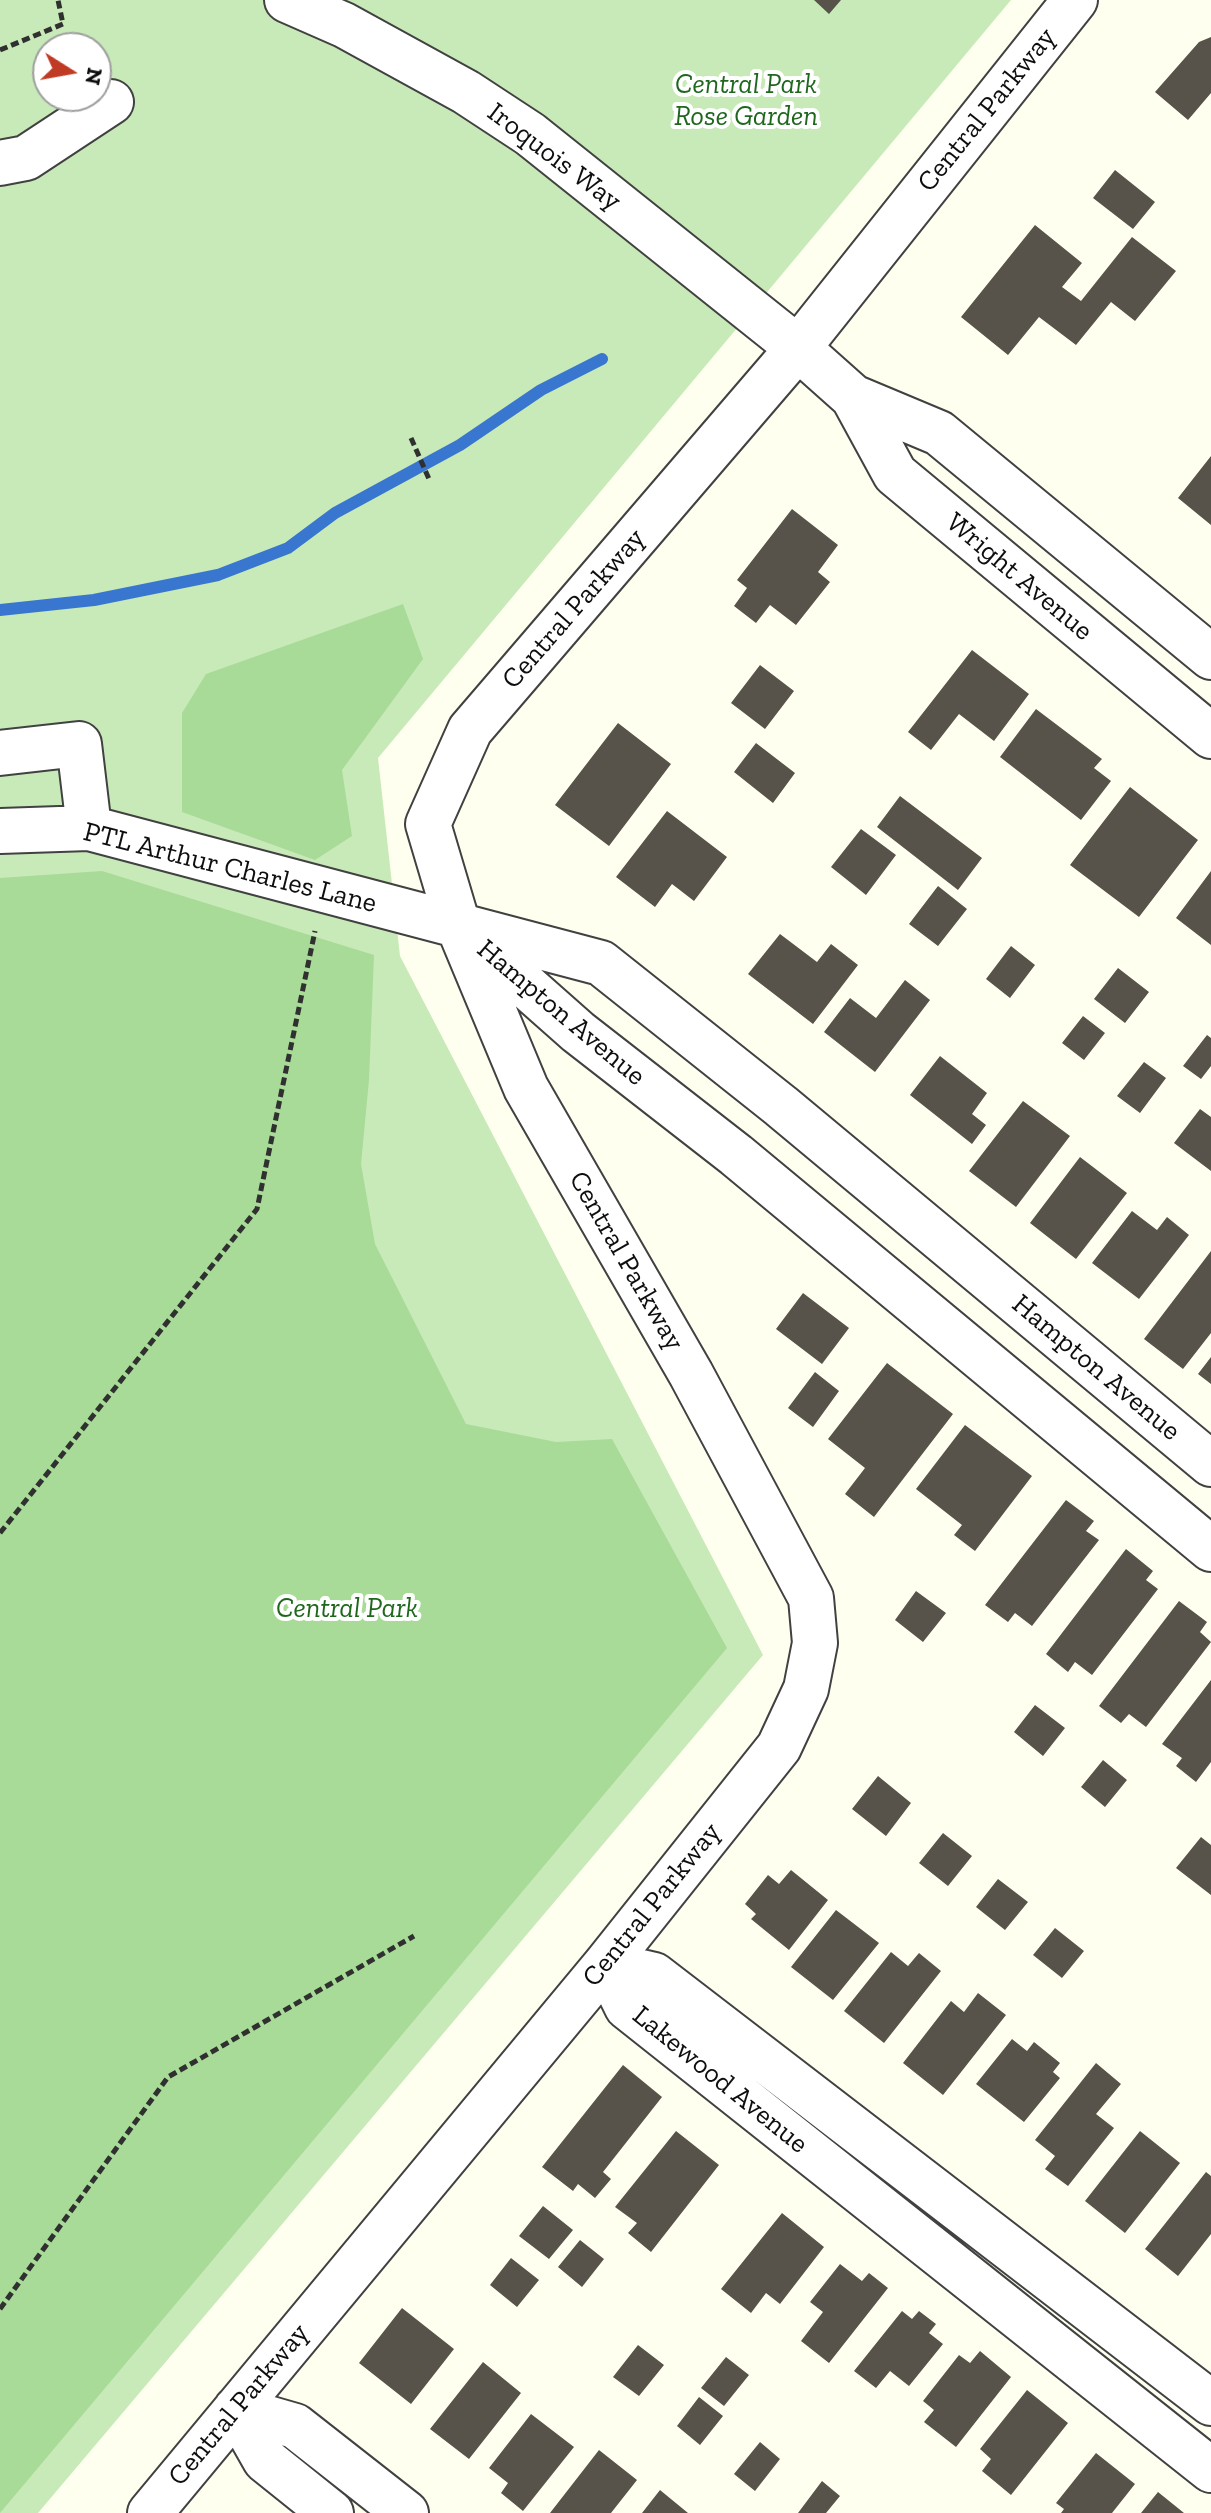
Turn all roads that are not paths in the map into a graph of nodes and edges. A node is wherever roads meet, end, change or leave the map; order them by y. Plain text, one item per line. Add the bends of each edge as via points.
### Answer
1 (289, 0) edge
2 (1075, 0) edge
3 (96, 112) edge
4 (0, 163) edge
5 (798, 348) junction
6 (853, 397) junction
7 (1211, 657) edge
8 (1211, 671) edge
9 (1196, 723) edge
10 (0, 753) edge
11 (89, 828) junction
12 (0, 831) edge
13 (458, 925) junction
14 (781, 1106) junction
15 (736, 1155) junction
16 (1201, 1455) edge
17 (1149, 1497) junction
18 (1211, 1549) edge
19 (606, 1964) junction
20 (1134, 2344) junction
21 (1101, 2383) junction
22 (1211, 2403) edge
23 (236, 2409) junction
24 (1211, 2470) edge
25 (150, 2513) edge
26 (331, 2513) edge
27 (406, 2513) edge

1 - 5 street, Iroquois Way via 466,92 530,134
2 - 5 street, Central Parkway
3 - 4 street via 26,158
5 - 6 street, Wright Avenue
5 - 13 street, Central Parkway via 470,730 428,824
6 - 7 street, Wright Avenue via 939,433
6 - 9 street, Wright Avenue via 895,474
8 - 9 street
10 - 11 street via 79,744
11 - 12 street, PTL Arthur Charles Lane
11 - 13 street, PTL Arthur Charles Lane
13 - 14 street, Hampton Avenue via 601,963
13 - 15 street, Hampton Avenue via 578,1032
13 - 19 street, Central Parkway via 526,1088 691,1374 811,1598 815,1643 806,1689 779,1747
14 - 15 street
14 - 16 street, Hampton Avenue
15 - 17 street, Hampton Avenue
16 - 17 street, Hampton Avenue
17 - 18 street, Hampton Avenue
19 - 20 street, Lakewood Avenue via 654,1975
19 - 21 street, Lakewood Avenue via 627,2007
19 - 23 street, Central Parkway
20 - 21 street
20 - 22 street, Lakewood Avenue
21 - 24 street, Lakewood Avenue
23 - 25 street, Central Parkway
23 - 26 street via 265,2460
23 - 27 street via 295,2426

